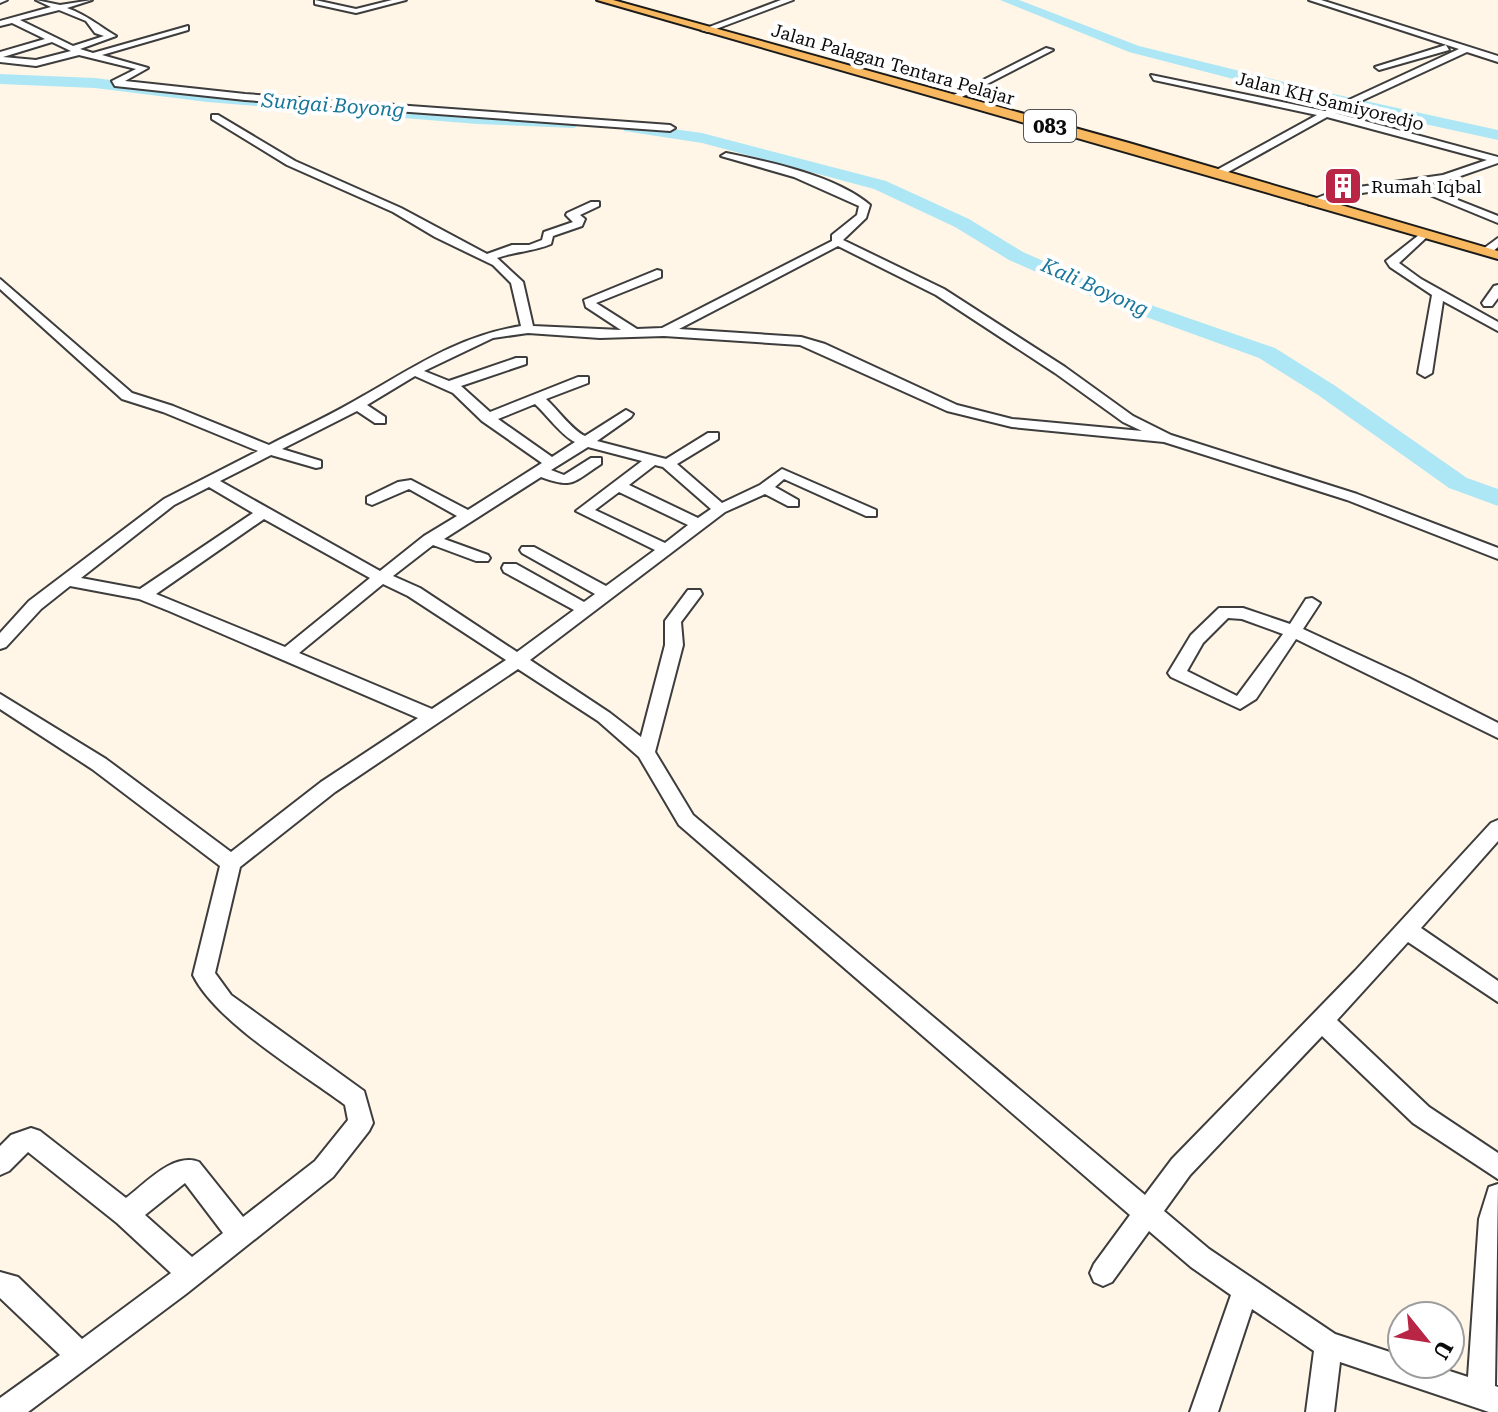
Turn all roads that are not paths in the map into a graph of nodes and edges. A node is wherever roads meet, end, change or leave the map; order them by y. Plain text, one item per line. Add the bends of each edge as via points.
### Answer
1 (44, 0) edge
2 (88, 0) edge
3 (324, 0) edge
4 (402, 0) edge
5 (602, 0) edge
6 (789, 0) edge
7 (1313, 0) edge
8 (62, 7) junction
9 (0, 16) edge
10 (13, 20) junction
11 (0, 24) edge
12 (185, 28) dead end
13 (705, 30) junction
14 (51, 40) junction
15 (1452, 44) junction
16 (1467, 49) junction
17 (1049, 50) dead end
18 (75, 51) junction
19 (91, 55) junction
20 (0, 57) edge
21 (1498, 59) edge
22 (1379, 67) dead end
23 (1154, 77) dead end
24 (951, 99) junction
25 (1326, 114) junction
26 (215, 117) dead end
27 (670, 128) dead end
28 (726, 156) dead end
29 (1498, 160) edge
30 (1217, 174) junction
31 (1343, 177) dead end
32 (1412, 185) junction
33 (1341, 193) junction
34 (1313, 203) junction
35 (595, 204) dead end
36 (1498, 220) edge
37 (1424, 234) junction
38 (1498, 241) edge
39 (838, 242) junction
40 (1492, 253) edge
41 (487, 258) junction
42 (657, 274) dead end
43 (0, 283) edge
44 (1498, 289) edge
45 (1438, 294) junction
46 (1488, 303) dead end
47 (1498, 327) edge
48 (528, 329) junction
49 (664, 332) junction
50 (636, 334) junction
51 (521, 361) dead end
52 (414, 371) junction
53 (1425, 373) dead end
54 (583, 380) dead end
55 (449, 386) junction
56 (538, 399) junction
57 (357, 405) junction
58 (626, 414) dead end
59 (487, 418) junction
60 (380, 420) dead end
61 (713, 436) dead end
62 (1166, 438) junction
63 (586, 442) junction
64 (269, 450) junction
65 (596, 461) dead end
66 (661, 462) junction
67 (316, 464) dead end
68 (545, 467) junction
69 (207, 480) junction
70 (617, 485) junction
71 (765, 488) junction
72 (372, 500) dead end
73 (793, 503) dead end
74 (720, 509) junction
75 (265, 512) junction
76 (871, 513) dead end
77 (466, 515) junction
78 (700, 525) junction
79 (430, 539) junction
80 (528, 550) dead end
81 (667, 550) junction
82 (1498, 554) edge
83 (482, 558) dead end
84 (510, 568) dead end
85 (381, 576) junction
86 (66, 580) junction
87 (607, 594) junction
88 (694, 594) dead end
89 (143, 595) junction
90 (1312, 603) dead end
91 (584, 609) junction
92 (1293, 631) junction
93 (0, 643) edge
94 (286, 655) junction
95 (517, 661) junction
96 (0, 700) edge
97 (433, 717) junction
98 (1498, 731) edge
99 (646, 752) junction
100 (1496, 834) edge
101 (231, 863) junction
102 (1406, 929) junction
103 (1498, 993) edge
104 (1321, 1020) junction
105 (0, 1163) edge
106 (1498, 1167) edge
107 (1498, 1196) edge
108 (1145, 1213) junction
109 (126, 1214) junction
110 (241, 1235) junction
111 (1103, 1273) dead end
112 (191, 1274) junction
113 (0, 1285) edge
114 (1246, 1289) junction
115 (1328, 1345) junction
116 (80, 1356) junction
117 (1490, 1397) edge
118 (1204, 1411) edge
119 (5, 1412) edge
120 (1320, 1412) edge

1 - 8 street
1 - 9 street
2 - 8 street
3 - 4 street via 317,3 356,11
5 - 13 main road, Jalan Palagan Tentara Pelajar / 083
6 - 13 street
7 - 15 street
8 - 10 street
8 - 18 street via 112,36
9 - 10 street
10 - 11 street
10 - 14 street
12 - 19 street
13 - 24 main road, Jalan Palagan Tentara Pelajar / 083
14 - 18 street
14 - 20 street
15 - 16 street
15 - 22 street
16 - 21 street
16 - 25 street
17 - 24 street
18 - 19 street
18 - 20 street via 36,63
19 - 27 street via 144,68 115,83
23 - 25 street, Jalan KH Samiyoredjo
24 - 30 main road, Jalan Palagan Tentara Pelajar / 083
25 - 29 street, Jalan KH Samiyoredjo
25 - 30 street
26 - 41 street via 291,163
28 - 39 street via 773,165 865,205 862,216 836,237
29 - 32 street
30 - 34 main road, Jalan Palagan Tentara Pelajar / 083
31 - 33 street via 1336,182
32 - 33 street
32 - 36 street
33 - 34 street
34 - 37 main road, Jalan Palagan Tentara Pelajar / 083
35 - 41 street via 571,215 578,224 548,234 547,242
37 - 40 main road, Jalan Palagan Tentara Pelajar / 083
37 - 45 street via 1392,261 1399,271
38 - 40 street
39 - 49 street
39 - 62 street via 940,292 1128,419
41 - 48 street via 517,282
42 - 50 street via 590,300
43 - 64 street via 127,396
44 - 46 street
45 - 47 street
45 - 53 street
48 - 50 street
48 - 52 street via 490,335
49 - 50 street
49 - 62 street via 801,341 952,408 1012,423
51 - 55 street
52 - 55 street
52 - 57 street
54 - 56 street
55 - 59 street
56 - 59 street
56 - 63 street via 571,435
57 - 60 street
57 - 64 street
58 - 63 street
59 - 68 street
61 - 66 street
62 - 82 street via 1352,497
63 - 66 street
63 - 68 street
64 - 67 street
64 - 69 street
65 - 68 street via 565,481
66 - 70 street
66 - 74 street
68 - 77 street
69 - 75 street
69 - 86 street via 157,510
70 - 78 street
70 - 81 street via 585,512
71 - 73 street
71 - 74 street
71 - 76 street via 782,473
72 - 77 street via 414,485
74 - 78 street
75 - 85 street
75 - 89 street
77 - 79 street
78 - 81 street
79 - 83 street
79 - 85 street
80 - 87 street
81 - 87 street
84 - 91 street
85 - 94 street
85 - 95 street
86 - 89 street
86 - 93 street
87 - 91 street
88 - 99 street via 673,621 674,645
89 - 94 street
90 - 92 street
91 - 95 street
92 - 92 street via 1240,703 1177,673 1214,618 1226,611 1237,610
92 - 98 street
94 - 97 street
95 - 97 street
95 - 99 street via 604,717
96 - 101 street via 99,764
97 - 101 street via 328,787
99 - 108 street via 686,820
100 - 102 street
101 - 110 street via 204,975 223,1002 356,1099 361,1123 324,1169
102 - 103 street
102 - 104 street
104 - 106 street via 1421,1115
104 - 108 street via 1181,1167
105 - 109 street via 31,1139
107 - 117 street via 1492,1219
108 - 111 street
108 - 114 street
109 - 110 street via 190,1170
109 - 112 street
110 - 112 street
112 - 116 street
113 - 116 street via 9,1286
114 - 115 street
114 - 118 street
115 - 117 street
115 - 120 street
116 - 119 street

